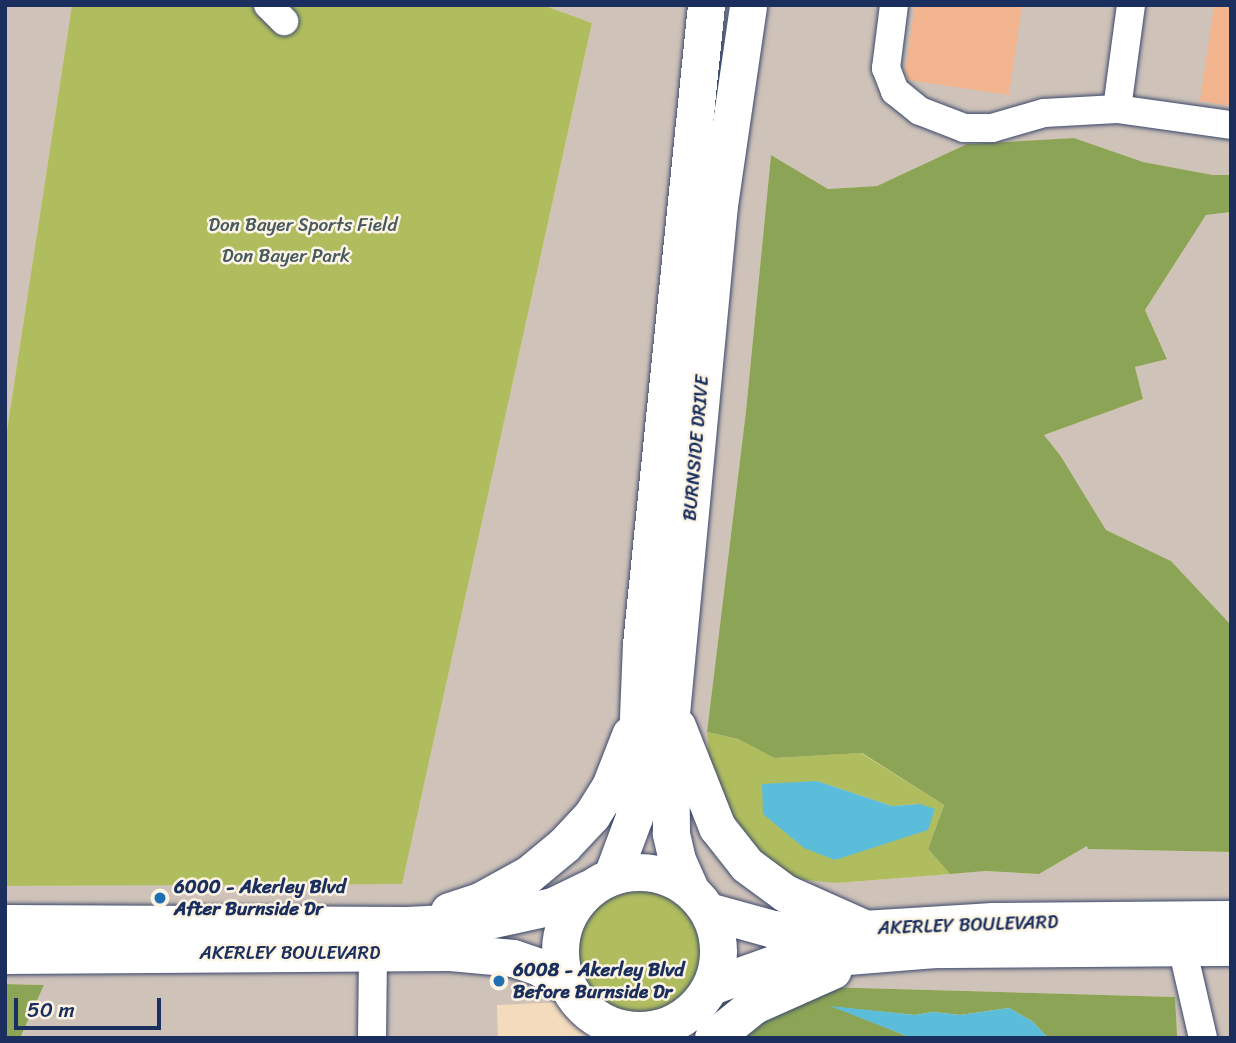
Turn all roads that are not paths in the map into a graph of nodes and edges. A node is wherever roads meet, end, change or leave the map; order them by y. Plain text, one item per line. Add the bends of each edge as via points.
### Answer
1 (706, 5) edge
2 (748, 5) edge
3 (894, 5) edge
4 (1132, 5) edge
5 (1117, 109) junction
6 (1231, 125) edge
7 (656, 709) junction
8 (600, 882) junction
9 (699, 900) junction
10 (1231, 919) edge
11 (5, 923) edge
12 (407, 925) junction
13 (868, 942) junction
14 (1182, 947) junction
15 (1231, 947) edge
16 (373, 953) junction
17 (5, 955) edge
18 (711, 986) junction
19 (581, 1010) edge
20 (672, 1030) edge
21 (373, 1038) edge
22 (713, 1038) edge
23 (1203, 1038) edge

1 - 7 main road, BURNSIDE DRIVE via 640,645
2 - 7 main road, BURNSIDE DRIVE
3 - 5 lane via 886,68 895,92 920,111 964,128 992,128 1044,113
4 - 5 lane
5 - 6 lane
7 - 8 main road, BURNSIDE DRIVE via 635,817
7 - 9 main road, BURNSIDE DRIVE via 677,860
7 - 12 main road via 592,814 564,845 528,874 480,901
7 - 13 main road via 717,827 747,865
8 - 9 main road via 639,871 666,876
8 - 12 main road, AKERLEY BOULEVARD via 553,906 520,916
8 - 19 main road via 570,910 561,936 560,961
9 - 13 main road, AKERLEY BOULEVARD via 773,929
9 - 18 main road via 718,936 719,961
10 - 13 main road, AKERLEY BOULEVARD via 993,921
11 - 12 main road, AKERLEY BOULEVARD
13 - 14 main road, AKERLEY BOULEVARD via 935,949
13 - 18 main road, AKERLEY BOULEVARD via 770,965
13 - 22 main road via 754,1005
14 - 15 main road, AKERLEY BOULEVARD
14 - 23 lane
16 - 17 main road, AKERLEY BOULEVARD
16 - 19 main road, AKERLEY BOULEVARD via 450,952 513,958 539,967
16 - 21 lane
18 - 20 main road
19 - 20 main road via 627,1030

